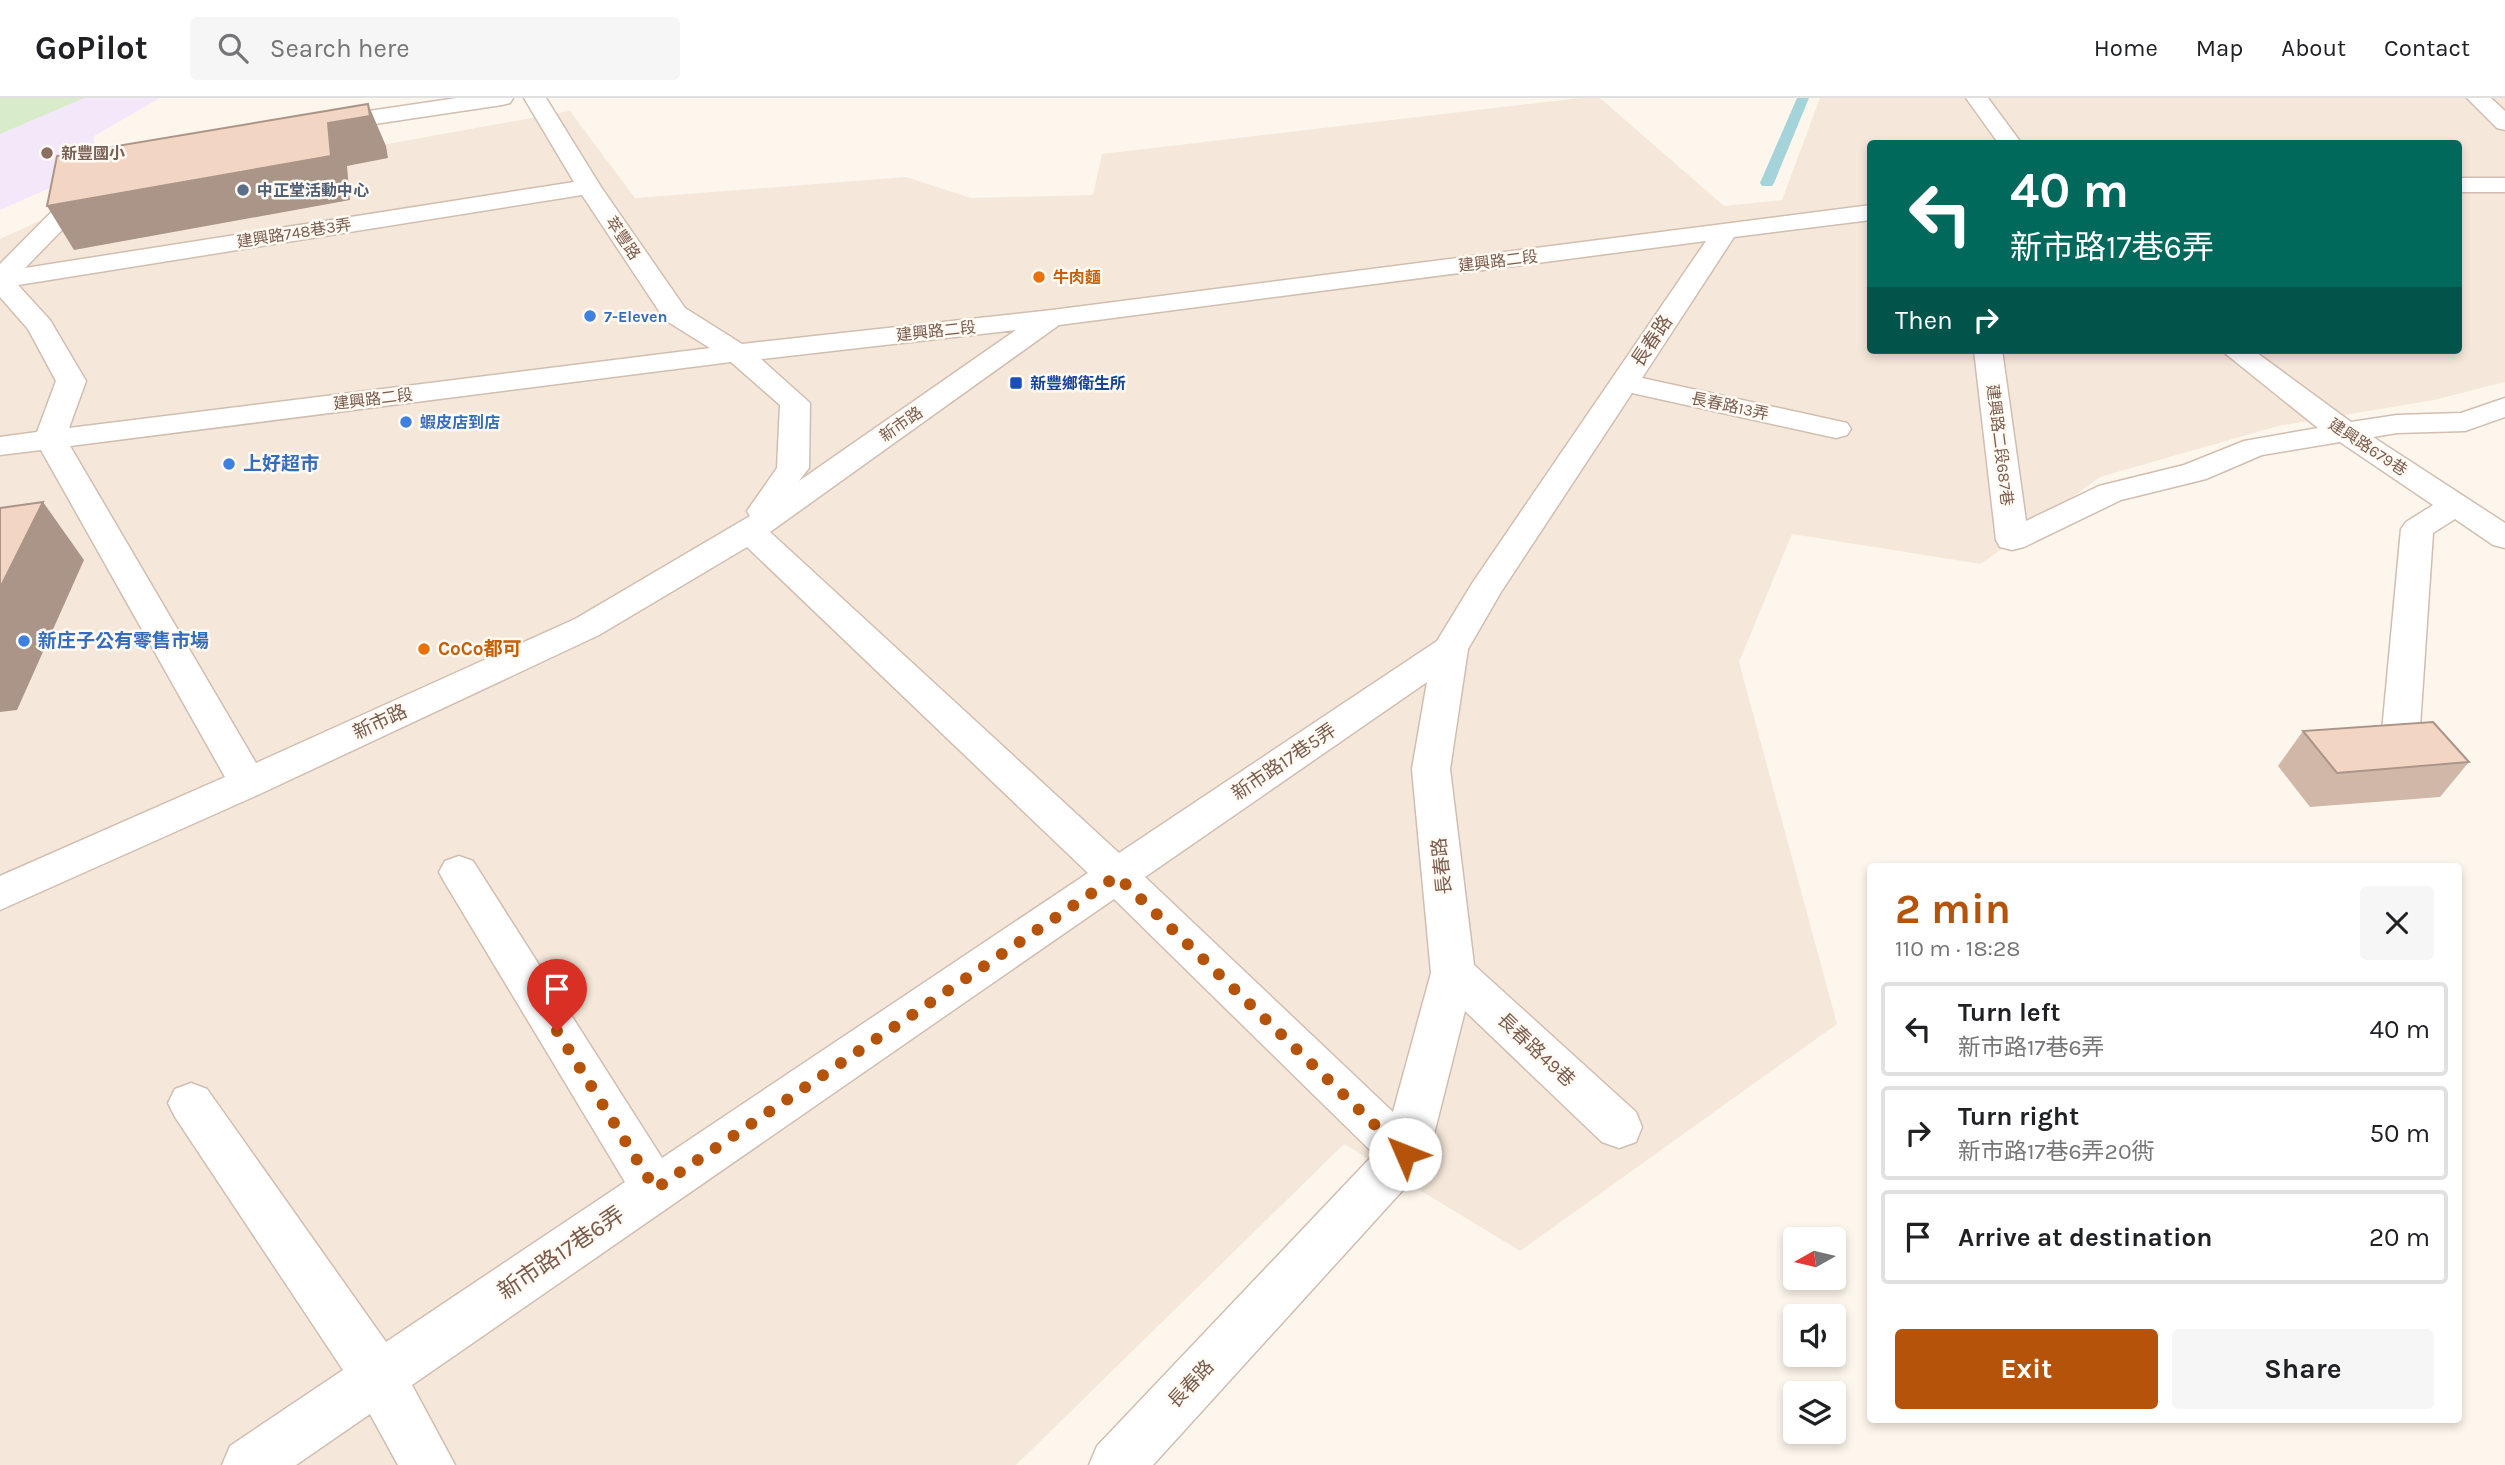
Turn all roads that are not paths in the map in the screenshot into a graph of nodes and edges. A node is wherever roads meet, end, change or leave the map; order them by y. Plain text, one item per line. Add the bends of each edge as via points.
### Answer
1 (502, 98) edge
2 (534, 98) edge
3 (1977, 98) edge
4 (2479, 98) edge
5 (2505, 123) edge
6 (293, 129) edge
7 (2008, 140) edge
8 (113, 180) edge
9 (2462, 185) edge
10 (2505, 185) edge
11 (589, 187) junction
12 (1867, 213) edge
13 (1725, 232) junction
14 (0, 280) edge
15 (1052, 318) junction
16 (737, 353) junction
17 (1989, 354) edge
18 (2240, 354) edge
19 (1624, 383) junction
20 (2505, 407) edge
21 (1836, 429) dead end
22 (2347, 432) junction
23 (50, 439) junction
24 (0, 446) edge
25 (2455, 505) junction
26 (750, 531) junction
27 (2505, 538) edge
28 (1450, 649) junction
29 (2400, 742) edge
30 (248, 783) junction
31 (458, 872) dead end
32 (1117, 876) junction
33 (0, 894) edge
34 (1453, 974) junction
35 (191, 1102) dead end
36 (1619, 1127) dead end
37 (1405, 1154) junction
38 (655, 1189) junction
39 (379, 1377) junction
40 (249, 1465) edge
41 (428, 1465) edge
42 (1116, 1465) edge

1 - 6 street
2 - 11 street, 萃豐路
3 - 7 street
4 - 5 street
8 - 14 street via 88,189
9 - 10 street
11 - 14 street, 建興路748巷3弄
11 - 16 street, 萃豐路 via 675,314
12 - 13 street, 建興路二段
13 - 15 street, 建興路二段
13 - 19 street, 長春路
14 - 23 street via 40,326 71,382
15 - 16 street, 建興路二段
15 - 26 street, 新市路
16 - 23 street, 建興路二段
16 - 26 street, 新市路 via 795,403 793,468
17 - 22 street, 建興路二段687巷 via 2012,540 2110,493 2195,472 2255,447
18 - 22 street, 建興路679巷
19 - 21 street, 長春路13弄
19 - 28 street, 長春路
20 - 22 street via 2465,422 2397,424
22 - 25 street, 建興路679巷
23 - 24 street, 建興路二段
23 - 30 street
25 - 27 street, 建興路679巷
25 - 29 street via 2417,529
26 - 30 street, 新市路 via 587,627
26 - 32 street
28 - 32 street, 新市路17巷5弄
28 - 34 street, 長春路 via 1432,769
30 - 33 street, 新市路
31 - 38 street
32 - 37 street
32 - 38 street, 新市路17巷6弄
34 - 36 street, 長春路49巷
34 - 37 street, 長春路
35 - 39 street
37 - 42 street, 長春路
38 - 39 street, 新市路17巷6弄
39 - 40 street, 新市路17巷6弄
39 - 41 street

